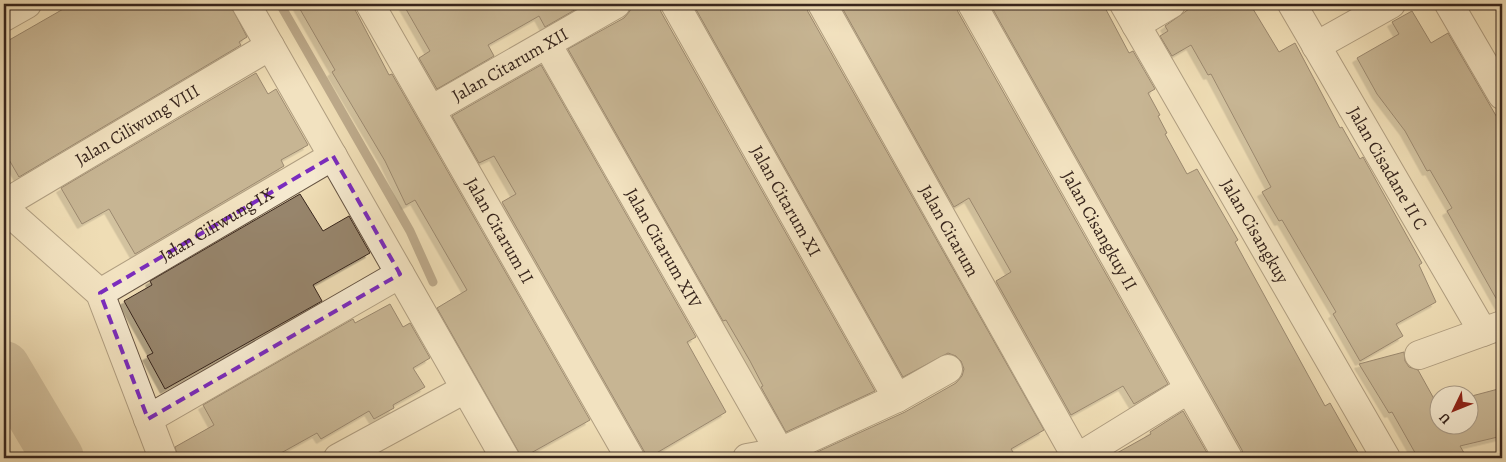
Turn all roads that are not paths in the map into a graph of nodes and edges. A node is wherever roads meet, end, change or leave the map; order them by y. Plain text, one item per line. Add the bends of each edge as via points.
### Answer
1 (27, 4) edge
2 (246, 4) edge
3 (370, 4) edge
4 (616, 4) edge
5 (676, 4) edge
6 (822, 4) edge
7 (972, 4) edge
8 (1171, 4) edge
9 (1292, 4) edge
10 (1391, 4) edge
11 (1449, 4) edge
12 (1130, 14) edge
13 (4, 17) edge
14 (547, 44) junction
15 (270, 46) junction
16 (1316, 46) junction
17 (1502, 95) edge
18 (431, 110) junction
19 (333, 156) junction
20 (4, 206) edge
21 (400, 274) junction
22 (100, 293) junction
23 (1493, 328) edge
24 (1419, 355) dead end
25 (948, 370) dead end
26 (465, 389) junction
27 (1189, 389) junction
28 (897, 398) junction
29 (148, 419) junction
30 (780, 452) junction
31 (163, 458) edge
32 (338, 458) edge
33 (505, 458) edge
34 (630, 458) edge
35 (747, 458) edge
36 (1077, 458) edge
37 (1228, 458) edge
38 (1386, 458) edge

1 - 13 street
2 - 15 street
3 - 18 street, Jalan Citarum II
4 - 14 street, Jalan Citarum XII
5 - 28 street, Jalan Citarum XI
6 - 36 street, Jalan Citarum
7 - 27 street, Jalan Cisangkuy II
8 - 12 street
9 - 16 street, Jalan Cisadane II C
10 - 16 street
11 - 17 street
12 - 38 street, Jalan Cisangkuy
14 - 18 street, Jalan Citarum XII
14 - 30 street, Jalan Citarum XIV
15 - 19 street
15 - 20 street, Jalan Ciliwung VIII
16 - 23 street, Jalan Cisadane II C
18 - 34 street, Jalan Citarum II
19 - 21 street
19 - 22 street, Jalan Ciliwung IX
20 - 22 street
21 - 26 street
21 - 29 street
22 - 29 street
23 - 24 street
25 - 28 street
26 - 32 street
26 - 33 street
27 - 36 street
27 - 37 street, Jalan Cisangkuy II
28 - 30 street
29 - 31 street
30 - 35 street

